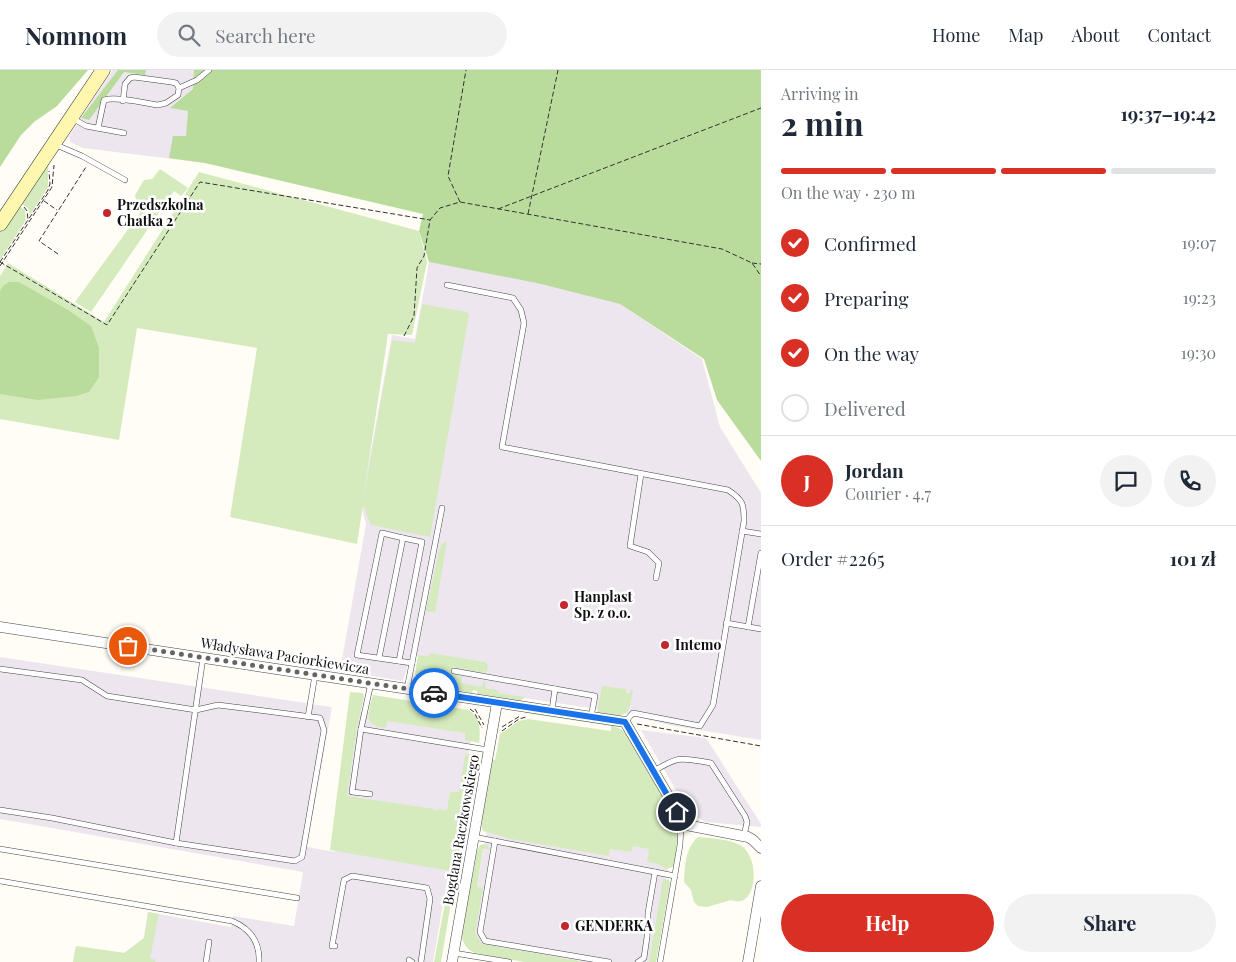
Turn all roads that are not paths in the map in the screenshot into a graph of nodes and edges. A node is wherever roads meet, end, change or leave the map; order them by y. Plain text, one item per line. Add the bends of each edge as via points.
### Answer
1 (103, 70) edge
2 (209, 70) edge
3 (179, 88) junction
4 (123, 101) junction
5 (68, 123) junction
6 (98, 128) junction
7 (124, 133) dead end
8 (57, 146) junction
9 (125, 180) dead end
10 (0, 224) edge
11 (447, 286) dead end
12 (641, 474) junction
13 (442, 508) dead end
14 (742, 532) junction
15 (761, 534) edge
16 (402, 538) junction
17 (761, 553) edge
18 (656, 578) dead end
19 (726, 623) junction
20 (0, 627) edge
21 (748, 627) junction
22 (761, 629) edge
23 (204, 658) junction
24 (379, 658) junction
25 (399, 661) junction
26 (412, 663) junction
27 (0, 668) edge
28 (454, 671) dead end
29 (315, 674) junction
30 (371, 683) junction
31 (408, 689) junction
32 (555, 689) junction
33 (498, 702) junction
34 (196, 710) junction
35 (552, 711) junction
36 (308, 716) junction
37 (591, 717) junction
38 (625, 722) junction
39 (362, 729) junction
40 (489, 750) junction
41 (653, 771) junction
42 (370, 794) dead end
43 (0, 810) edge
44 (682, 824) junction
45 (474, 836) junction
46 (744, 836) junction
47 (495, 841) junction
48 (176, 843) junction
49 (761, 848) edge
50 (0, 849) edge
51 (655, 872) junction
52 (675, 876) junction
53 (0, 881) edge
54 (761, 886) edge
55 (297, 898) dead end
56 (758, 926) edge
57 (209, 942) dead end
58 (334, 946) dead end
59 (453, 957) edge
60 (206, 962) edge
61 (259, 962) edge
62 (421, 962) edge
63 (509, 962) edge
64 (609, 962) edge
65 (638, 962) edge
66 (660, 962) edge
67 (748, 962) edge

1 - 5 street
2 - 3 lane
3 - 4 lane via 178,94 161,105
3 - 4 lane via 176,83 134,77 125,84
4 - 6 lane via 104,100
5 - 6 lane
5 - 8 street
6 - 7 lane
8 - 9 lane
8 - 10 street
11 - 12 lane via 513,298 522,310 524,323 502,447
12 - 14 lane via 728,490 740,498 744,507
12 - 18 lane via 630,546 648,552 659,563
13 - 26 lane
14 - 15 lane
14 - 19 lane
16 - 24 lane
16 - 24 lane via 382,534 357,655
16 - 25 lane via 422,542
17 - 21 lane
19 - 21 lane
19 - 38 lane via 713,705 700,726 633,713
20 - 23 street, Władysława Paciorkiewicza
21 - 22 lane
23 - 29 street, Władysława Paciorkiewicza
23 - 34 lane
24 - 25 lane
25 - 26 lane
26 - 31 lane
27 - 34 lane via 82,680 107,696
28 - 32 lane
29 - 30 street, Władysława Paciorkiewicza
29 - 36 lane
30 - 31 street, Władysława Paciorkiewicza
30 - 39 lane
31 - 33 street, Władysława Paciorkiewicza
32 - 35 lane
32 - 37 lane via 594,696
33 - 35 street, Władysława Paciorkiewicza
33 - 40 street, Bogdana Raczkowskiego
34 - 36 lane via 218,705
34 - 48 lane
35 - 37 street, Władysława Paciorkiewicza
36 - 48 lane via 320,718 324,730 302,857 295,861
37 - 38 street, Władysława Paciorkiewicza
38 - 41 street
39 - 40 lane
39 - 42 lane via 352,792
40 - 45 street, Bogdana Raczkowskiego
41 - 44 street
41 - 46 lane via 672,760 683,758 710,763 745,816
43 - 48 lane
44 - 46 street
44 - 52 lane
45 - 47 lane
45 - 59 street, Bogdana Raczkowskiego
46 - 49 street
47 - 51 lane
47 - 64 lane via 480,932 485,941
50 - 55 lane
51 - 52 lane
51 - 65 lane via 644,958
52 - 66 lane
53 - 61 lane via 232,921 253,937 258,946
54 - 56 street
56 - 67 street
57 - 60 lane
58 - 62 lane via 344,880 352,876 427,888 430,898
59 - 63 lane

